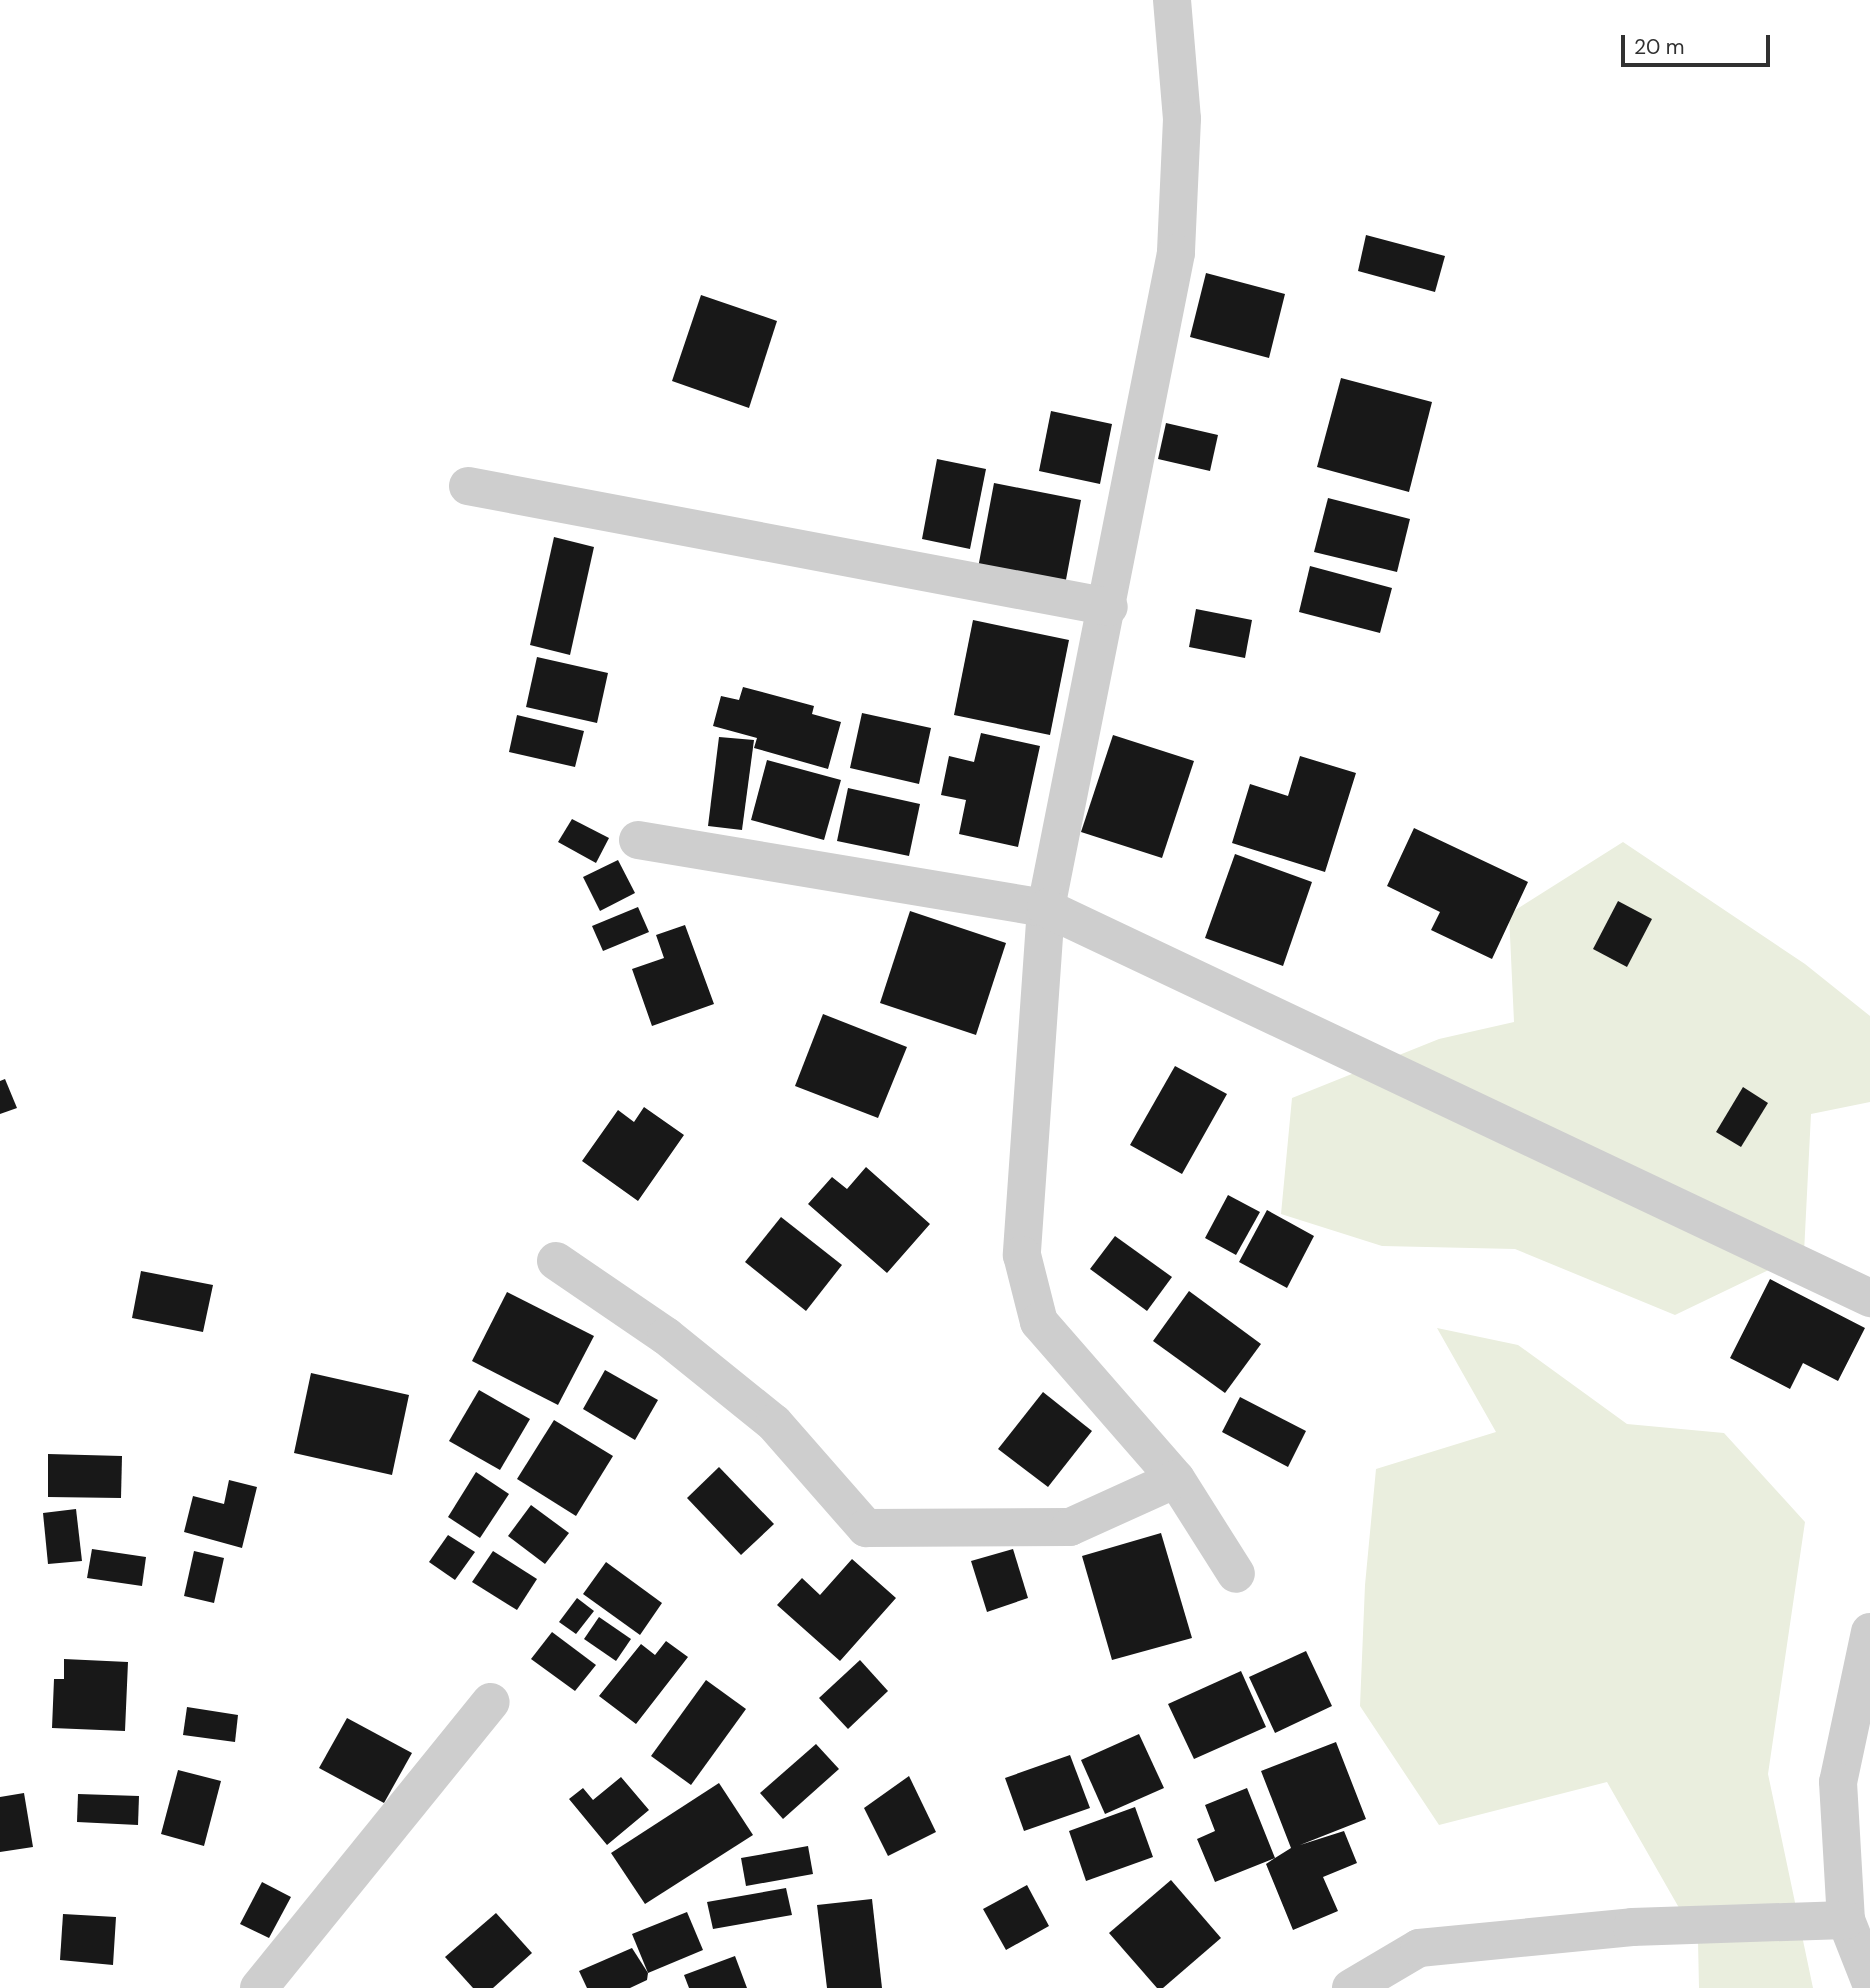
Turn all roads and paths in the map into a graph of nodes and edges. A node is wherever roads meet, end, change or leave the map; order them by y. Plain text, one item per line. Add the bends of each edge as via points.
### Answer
1 (1172, 0) edge
2 (468, 486) dead end
3 (1109, 607) junction
4 (638, 840) dead end
5 (1046, 908) junction
6 (556, 1261) dead end
7 (1870, 1298) edge
8 (1176, 1479) junction
9 (1236, 1574) dead end
10 (1870, 1632) edge
11 (491, 1702) dead end
12 (1846, 1920) junction
13 (1870, 1981) edge
14 (259, 1988) edge
15 (1351, 1988) edge

1 - 3 street via 1182,119 1176,253
2 - 3 street
3 - 5 street
4 - 5 street
5 - 7 street
5 - 8 street via 1022,1255 1038,1322
6 - 8 street via 666,1336 774,1423 866,1528 1070,1527
8 - 9 street
10 - 12 street via 1838,1782
11 - 14 street
12 - 13 street
12 - 15 street via 1632,1927 1419,1948

